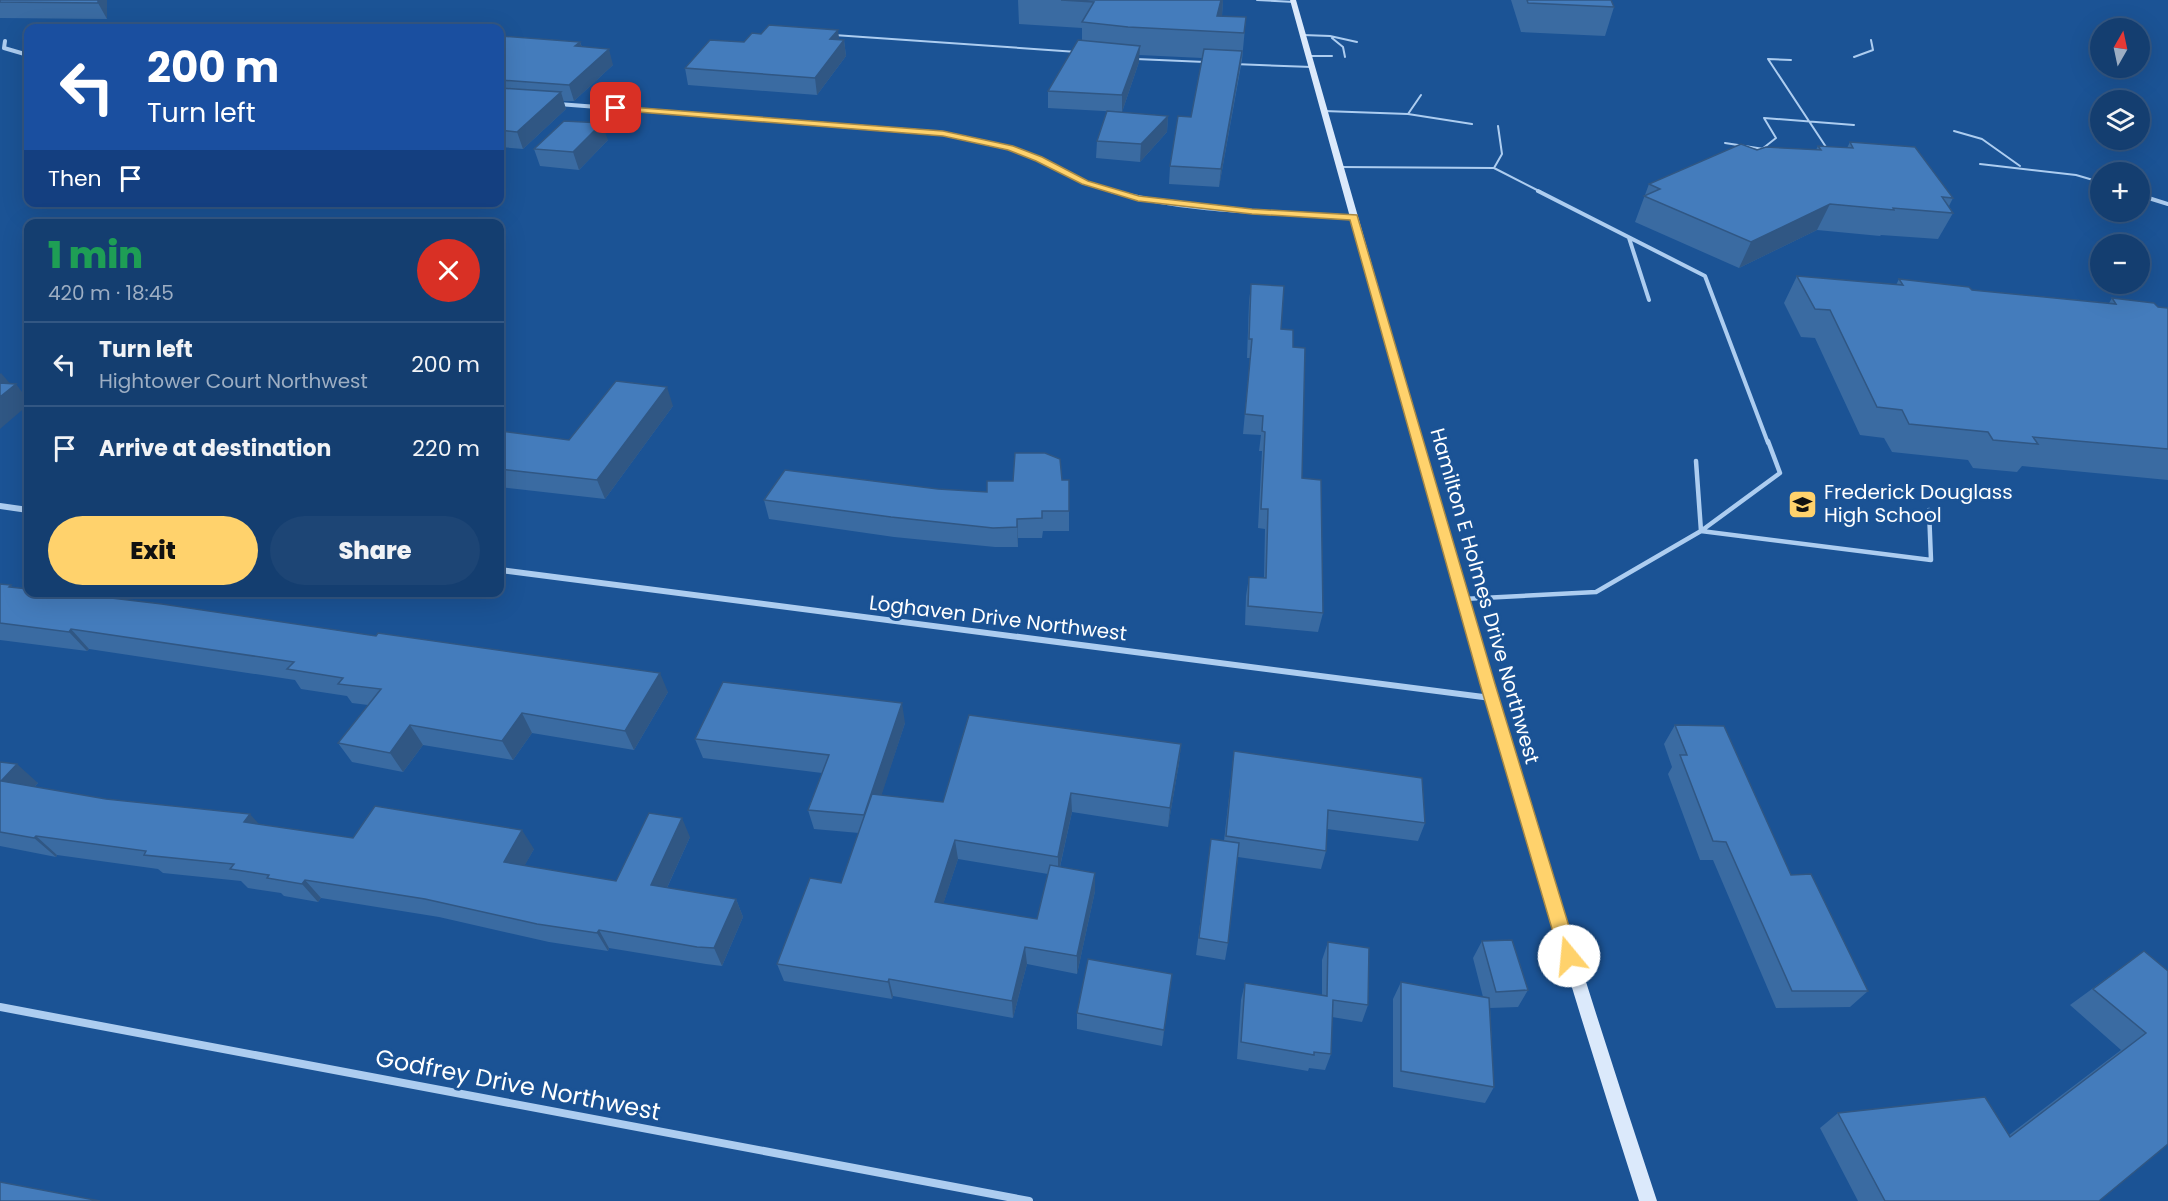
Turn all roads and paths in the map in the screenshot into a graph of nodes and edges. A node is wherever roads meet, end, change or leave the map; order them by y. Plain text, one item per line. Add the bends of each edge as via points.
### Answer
1 (1257, 0) edge
2 (1294, 1) edge
3 (830, 35) edge
4 (1303, 35) junction
5 (1330, 36) junction
6 (1871, 40) dead end
7 (5, 41) dead end
8 (1357, 42) dead end
9 (1085, 53) edge
10 (24, 54) edge
11 (1309, 56) junction
12 (1332, 56) dead end
13 (1345, 57) dead end
14 (1854, 57) dead end
15 (1127, 58) edge
16 (1791, 60) dead end
17 (1208, 63) edge
18 (1229, 64) edge
19 (1312, 67) junction
20 (1421, 95) dead end
21 (546, 103) edge
22 (1324, 111) junction
23 (1408, 114) junction
24 (1811, 122) junction
25 (1472, 124) dead end
26 (1854, 125) dead end
27 (1498, 126) dead end
28 (1954, 131) dead end
29 (1725, 143) dead end
30 (1761, 149) junction
31 (1773, 150) edge
32 (1820, 154) edge
33 (1980, 164) dead end
34 (1340, 167) junction
35 (1494, 168) junction
36 (2022, 168) junction
37 (2090, 179) edge
38 (2150, 198) edge
39 (2168, 204) edge
40 (1354, 217) junction
41 (1629, 238) junction
42 (1649, 300) dead end
43 (1696, 461) dead end
44 (0, 506) edge
45 (24, 509) edge
46 (1929, 510) dead end
47 (1701, 531) junction
48 (504, 571) edge
49 (1463, 599) junction
50 (1491, 698) junction
51 (0, 1008) edge
52 (1029, 1201) edge
53 (1648, 1201) edge

1 - 2 lane
2 - 4 main road, Hamilton E Holmes Drive Northwest
3 - 9 lane
4 - 5 lane
4 - 11 main road, Hamilton E Holmes Drive Northwest
5 - 8 lane
5 - 13 lane via 1343,47
6 - 14 lane via 1874,50
7 - 10 street via 4,48
11 - 12 lane
11 - 19 main road, Hamilton E Holmes Drive Northwest
15 - 17 lane
16 - 24 lane via 1768,59
18 - 19 lane
19 - 22 main road, Hamilton E Holmes Drive Northwest
20 - 23 lane
21 - 40 street via 943,133 1010,148 1085,183 1138,198 1252,212
22 - 23 lane
22 - 34 main road, Hamilton E Holmes Drive Northwest
23 - 25 lane
24 - 26 lane
24 - 30 lane via 1764,118 1776,138
24 - 32 lane via 1831,155
27 - 35 lane via 1503,154
28 - 36 lane via 1982,139
29 - 30 lane
30 - 31 lane
33 - 36 lane
34 - 35 lane
34 - 40 main road, Hamilton E Holmes Drive Northwest
35 - 41 lane
36 - 37 lane
38 - 39 lane
40 - 49 main road, Hamilton E Holmes Drive Northwest
41 - 42 lane
41 - 47 lane via 1705,276 1780,473
43 - 47 lane
44 - 45 street
46 - 47 lane via 1931,560
47 - 49 lane via 1596,592
48 - 50 street, Loghaven Drive Northwest
49 - 50 main road, Hamilton E Holmes Drive Northwest
50 - 53 main road, Hamilton E Holmes Drive Northwest via 1602,1065
51 - 52 street, Godfrey Drive Northwest

